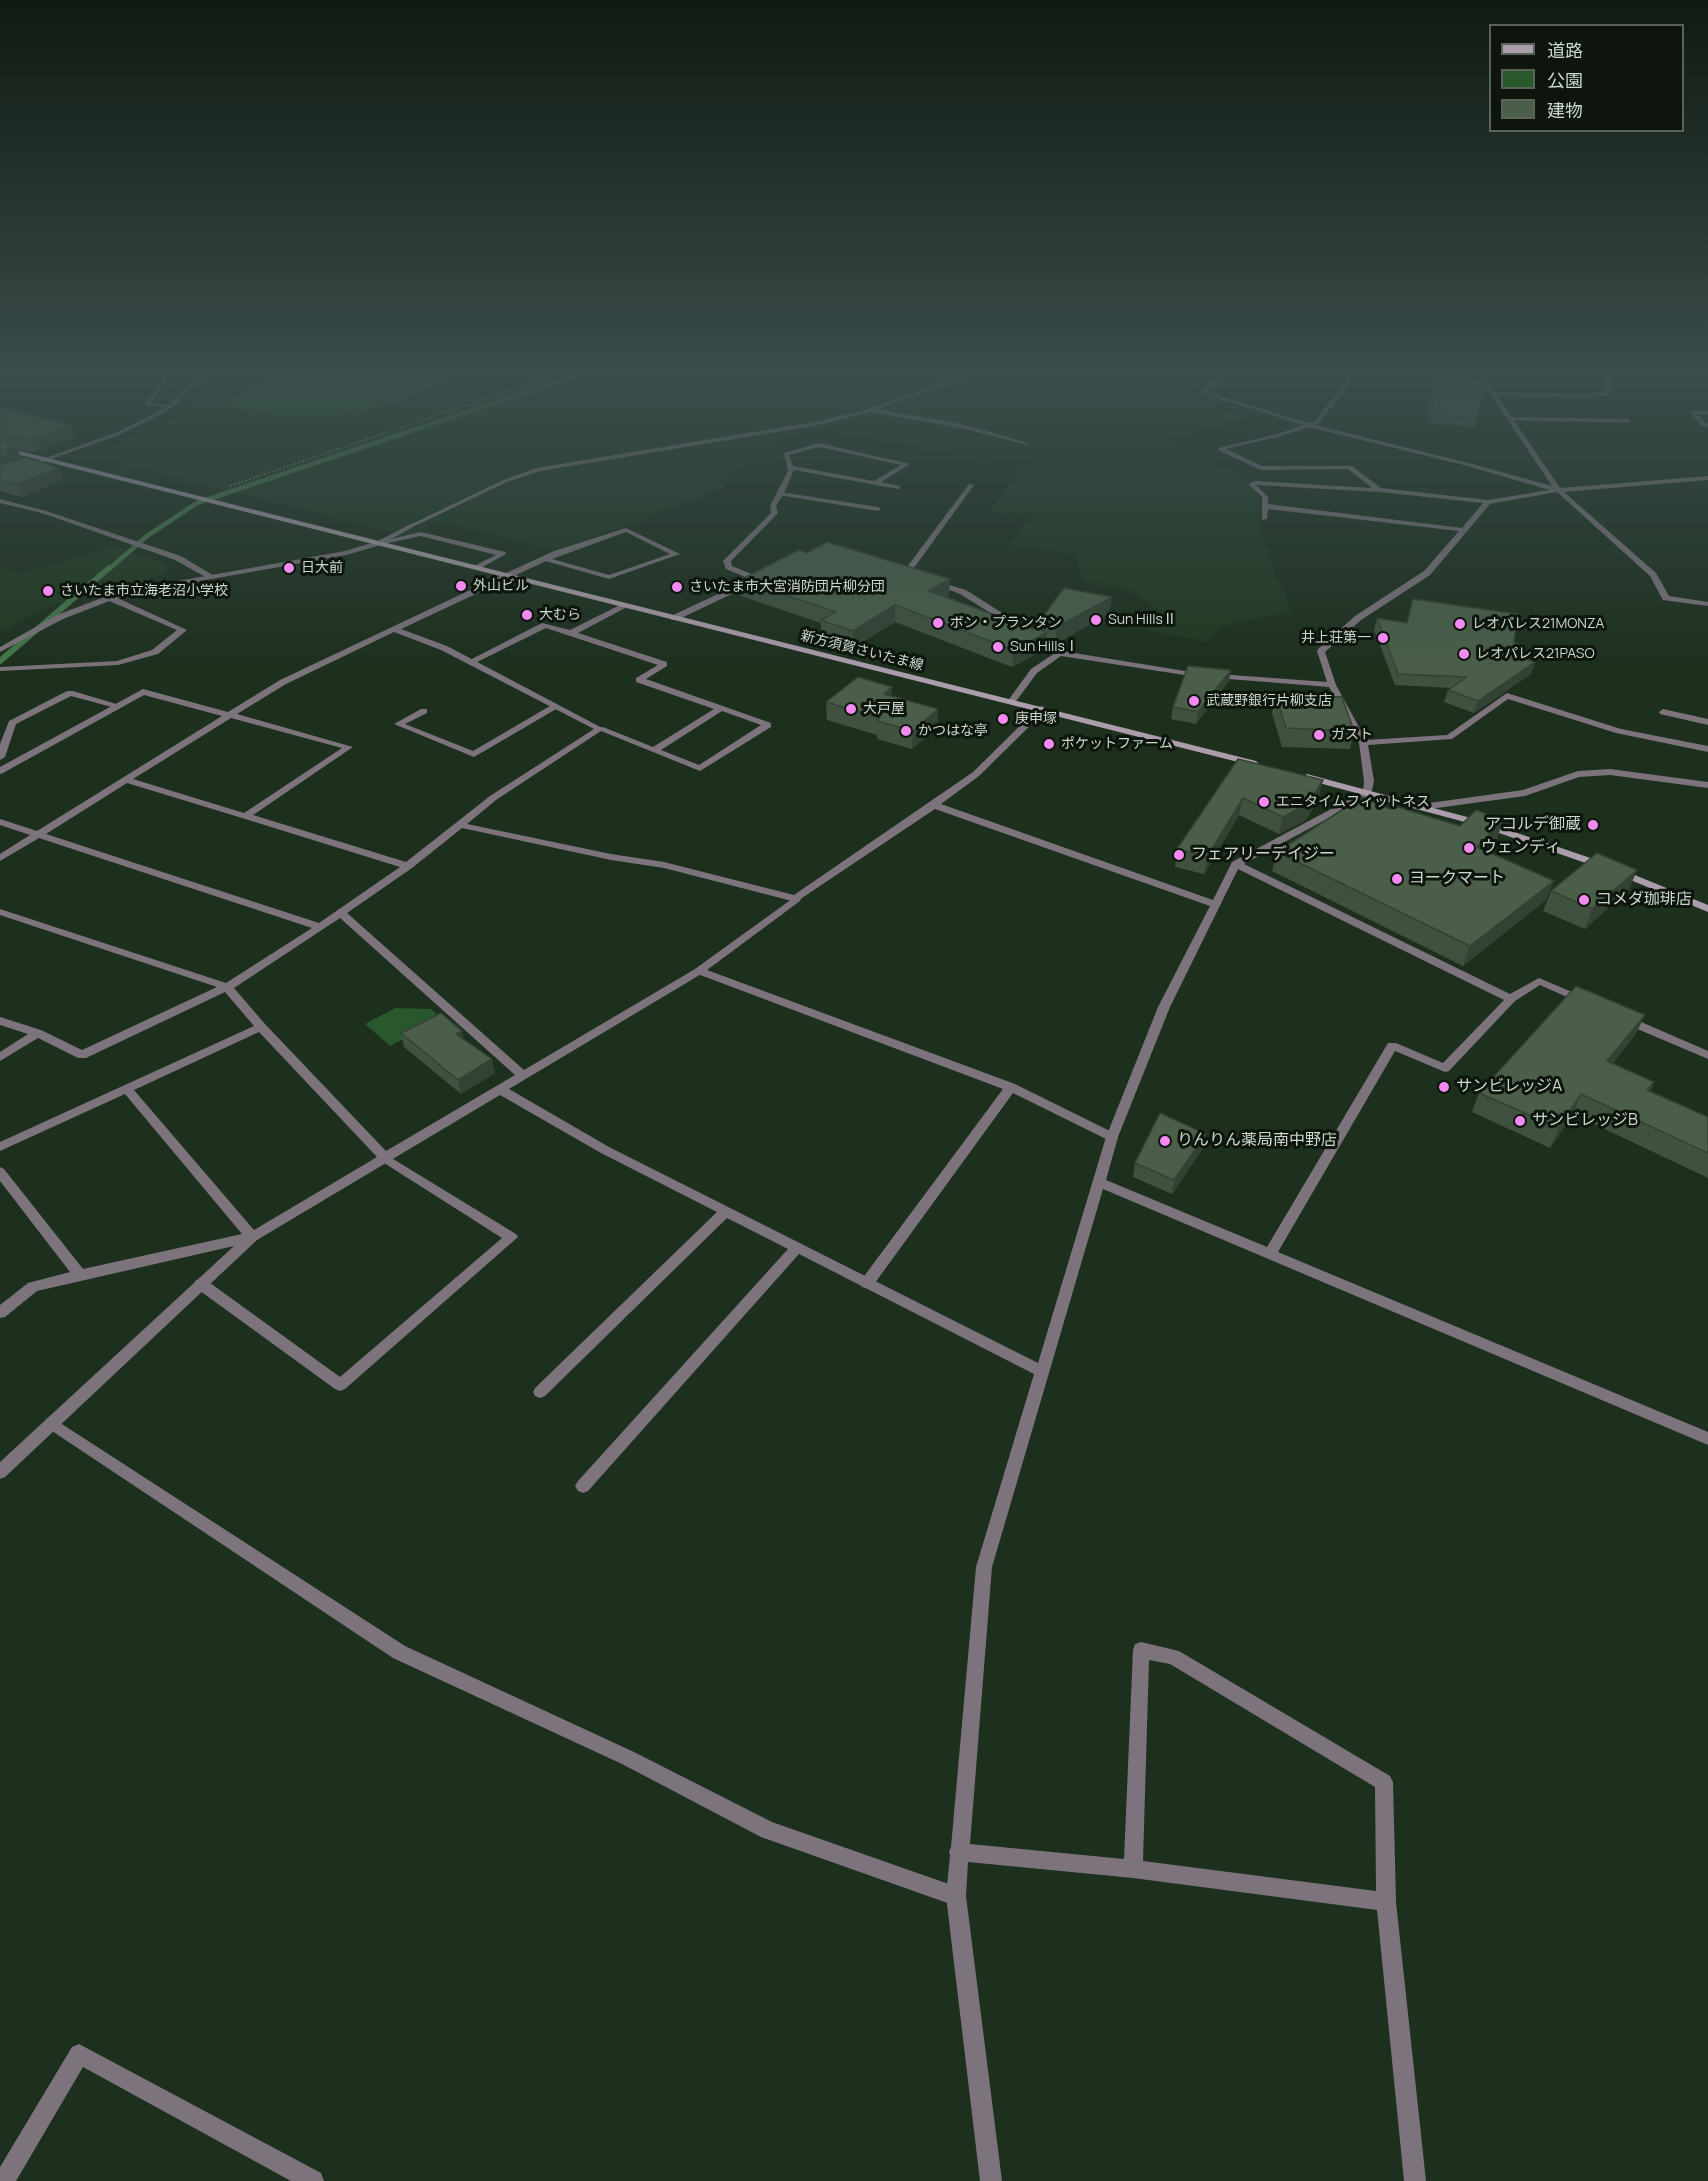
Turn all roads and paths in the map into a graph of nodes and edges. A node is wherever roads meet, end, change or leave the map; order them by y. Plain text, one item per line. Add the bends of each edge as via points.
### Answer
1 (108, 475) edge
2 (262, 475) edge
3 (524, 475) edge
4 (789, 475) edge
5 (831, 475) edge
6 (889, 475) edge
7 (1360, 475) edge
8 (1504, 475) edge
9 (1548, 475) edge
10 (1708, 478) edge
11 (875, 483) junction
12 (971, 485) dead end
13 (898, 487) dead end
14 (223, 488) dead end
15 (1379, 490) junction
16 (1558, 490) junction
17 (780, 494) junction
18 (0, 501) edge
19 (1488, 502) junction
20 (1264, 506) junction
21 (878, 509) dead end
22 (1264, 519) dead end
23 (1464, 530) junction
24 (378, 543) junction
25 (545, 559) junction
26 (477, 568) junction
27 (897, 570) edge
28 (907, 573) junction
29 (766, 574) edge
30 (507, 576) junction
31 (212, 577) junction
32 (756, 579) junction
33 (110, 598) junction
34 (1708, 604) edge
35 (624, 605) junction
36 (674, 618) junction
37 (394, 629) junction
38 (571, 633) junction
39 (0, 650) edge
40 (1060, 653) junction
41 (470, 662) junction
42 (0, 669) edge
43 (1332, 685) junction
44 (1011, 702) junction
45 (118, 706) junction
46 (555, 706) junction
47 (721, 708) junction
48 (1042, 709) junction
49 (424, 711) dead end
50 (1663, 712) dead end
51 (234, 714) junction
52 (1708, 722) edge
53 (600, 729) junction
54 (1363, 743) junction
55 (1708, 749) edge
56 (654, 750) junction
57 (0, 757) edge
58 (1267, 767) edge
59 (0, 771) edge
60 (1301, 776) edge
61 (126, 780) junction
62 (1708, 785) edge
63 (1368, 793) junction
64 (934, 806) junction
65 (1422, 807) junction
66 (245, 816) junction
67 (0, 822) edge
68 (460, 825) junction
69 (38, 836) junction
70 (0, 858) edge
71 (1236, 864) junction
72 (408, 866) junction
73 (796, 899) junction
74 (1214, 904) junction
75 (1708, 909) edge
76 (0, 912) edge
77 (340, 913) junction
78 (320, 927) junction
79 (699, 971) junction
80 (227, 987) junction
81 (1511, 999) junction
82 (1592, 1004) edge
83 (1613, 1014) edge
84 (0, 1021) edge
85 (261, 1027) junction
86 (37, 1033) junction
87 (1708, 1055) edge
88 (0, 1057) edge
89 (522, 1075) junction
90 (126, 1088) junction
91 (1011, 1088) junction
92 (499, 1089) junction
93 (1112, 1137) junction
94 (0, 1147) edge
95 (385, 1158) junction
96 (0, 1172) edge
97 (1099, 1182) junction
98 (725, 1212) junction
99 (252, 1237) junction
100 (796, 1249) junction
101 (1269, 1255) junction
102 (80, 1275) junction
103 (867, 1282) junction
104 (201, 1284) junction
105 (0, 1313) edge
106 (1041, 1371) junction
107 (540, 1392) dead end
108 (51, 1423) junction
109 (1708, 1439) edge
110 (0, 1472) edge
111 (583, 1486) dead end
112 (958, 1852) junction
113 (1133, 1869) junction
114 (956, 1896) junction
115 (1386, 1902) junction
116 (4, 2181) edge
117 (313, 2181) edge
118 (991, 2181) edge
119 (1415, 2181) edge

1 - 24 main road, 新方須賀さいたま線
2 - 14 path
3 - 24 street
4 - 17 street
5 - 11 street
6 - 11 street
7 - 15 street
8 - 16 street
9 - 16 street
10 - 16 street
11 - 13 street
12 - 28 street
15 - 19 street
15 - 20 street via 1251,484 1265,497
16 - 19 street
16 - 34 street via 1653,575 1666,598
17 - 21 street
17 - 32 street via 773,506 775,513 727,561 729,567
18 - 31 street via 178,558
19 - 23 street
20 - 22 street
20 - 23 street
23 - 43 street via 1427,573 1358,618 1321,651
24 - 26 main road, 新方須賀さいたま線
24 - 26 street via 421,534 502,554
24 - 31 street via 346,553
25 - 25 street via 609,577 676,554 626,530
25 - 30 street
26 - 30 main road, 新方須賀さいたま線
27 - 28 street
28 - 40 street via 963,592
29 - 32 street
30 - 35 main road, 新方須賀さいたま線
30 - 37 street
31 - 33 street
32 - 36 street
33 - 39 street via 60,617
33 - 42 street via 183,630 155,652 118,663
35 - 36 main road, 新方須賀さいたま線
35 - 38 street
36 - 44 main road, 新方須賀さいたま線
37 - 41 street
37 - 51 street via 283,682
38 - 41 street via 545,625
38 - 47 street via 664,664 639,680
40 - 43 street via 1191,674
40 - 44 street via 1034,671
41 - 46 street
43 - 54 street
44 - 48 main road, 新方須賀さいたま線
45 - 51 street via 143,692
45 - 57 street via 70,693 12,723
45 - 59 street
46 - 49 street via 474,754 398,724
46 - 53 street
47 - 56 street
47 - 56 street via 768,725 700,768
48 - 58 main road, 新方須賀さいたま線
48 - 64 street via 976,774
50 - 52 street
51 - 61 street
51 - 66 street via 349,747
53 - 56 street
53 - 68 street via 493,798
54 - 55 street via 1449,737 1507,696 1619,731
54 - 63 street
60 - 63 main road
61 - 66 street
61 - 69 street
62 - 65 street via 1610,772 1578,774 1526,793
63 - 65 main road
63 - 71 street
64 - 73 street
64 - 74 street
65 - 75 main road via 1537,842
66 - 72 street
67 - 69 street
68 - 72 street
68 - 73 street via 664,865
69 - 70 street
69 - 78 street
71 - 74 street
71 - 81 street
72 - 77 street
73 - 79 street
74 - 93 street via 1164,1007
76 - 80 street
77 - 78 street
77 - 89 street
78 - 80 street
79 - 89 street
79 - 91 street
80 - 85 street
80 - 86 street via 82,1055
81 - 82 street via 1539,981
81 - 101 street via 1445,1068 1392,1047
83 - 87 street
84 - 86 street
85 - 90 street
85 - 95 street
86 - 88 street
89 - 92 street
90 - 94 street
90 - 99 street
91 - 93 street
91 - 103 street
92 - 95 street
92 - 98 street via 604,1150
93 - 97 street
95 - 99 street
95 - 104 street via 512,1237 340,1385
96 - 102 street
97 - 101 street
97 - 106 street
98 - 100 street
98 - 107 street
99 - 102 street
99 - 104 street
100 - 103 street
100 - 111 street
101 - 109 street
102 - 105 street via 33,1287
103 - 106 street
104 - 108 street
106 - 112 street via 984,1567
108 - 110 street
108 - 114 street via 399,1652 628,1758 768,1830
112 - 113 street
112 - 114 street
113 - 115 street
113 - 115 street via 1141,1650 1173,1657 1384,1782
114 - 118 street
115 - 119 street
116 - 117 street via 79,2054

